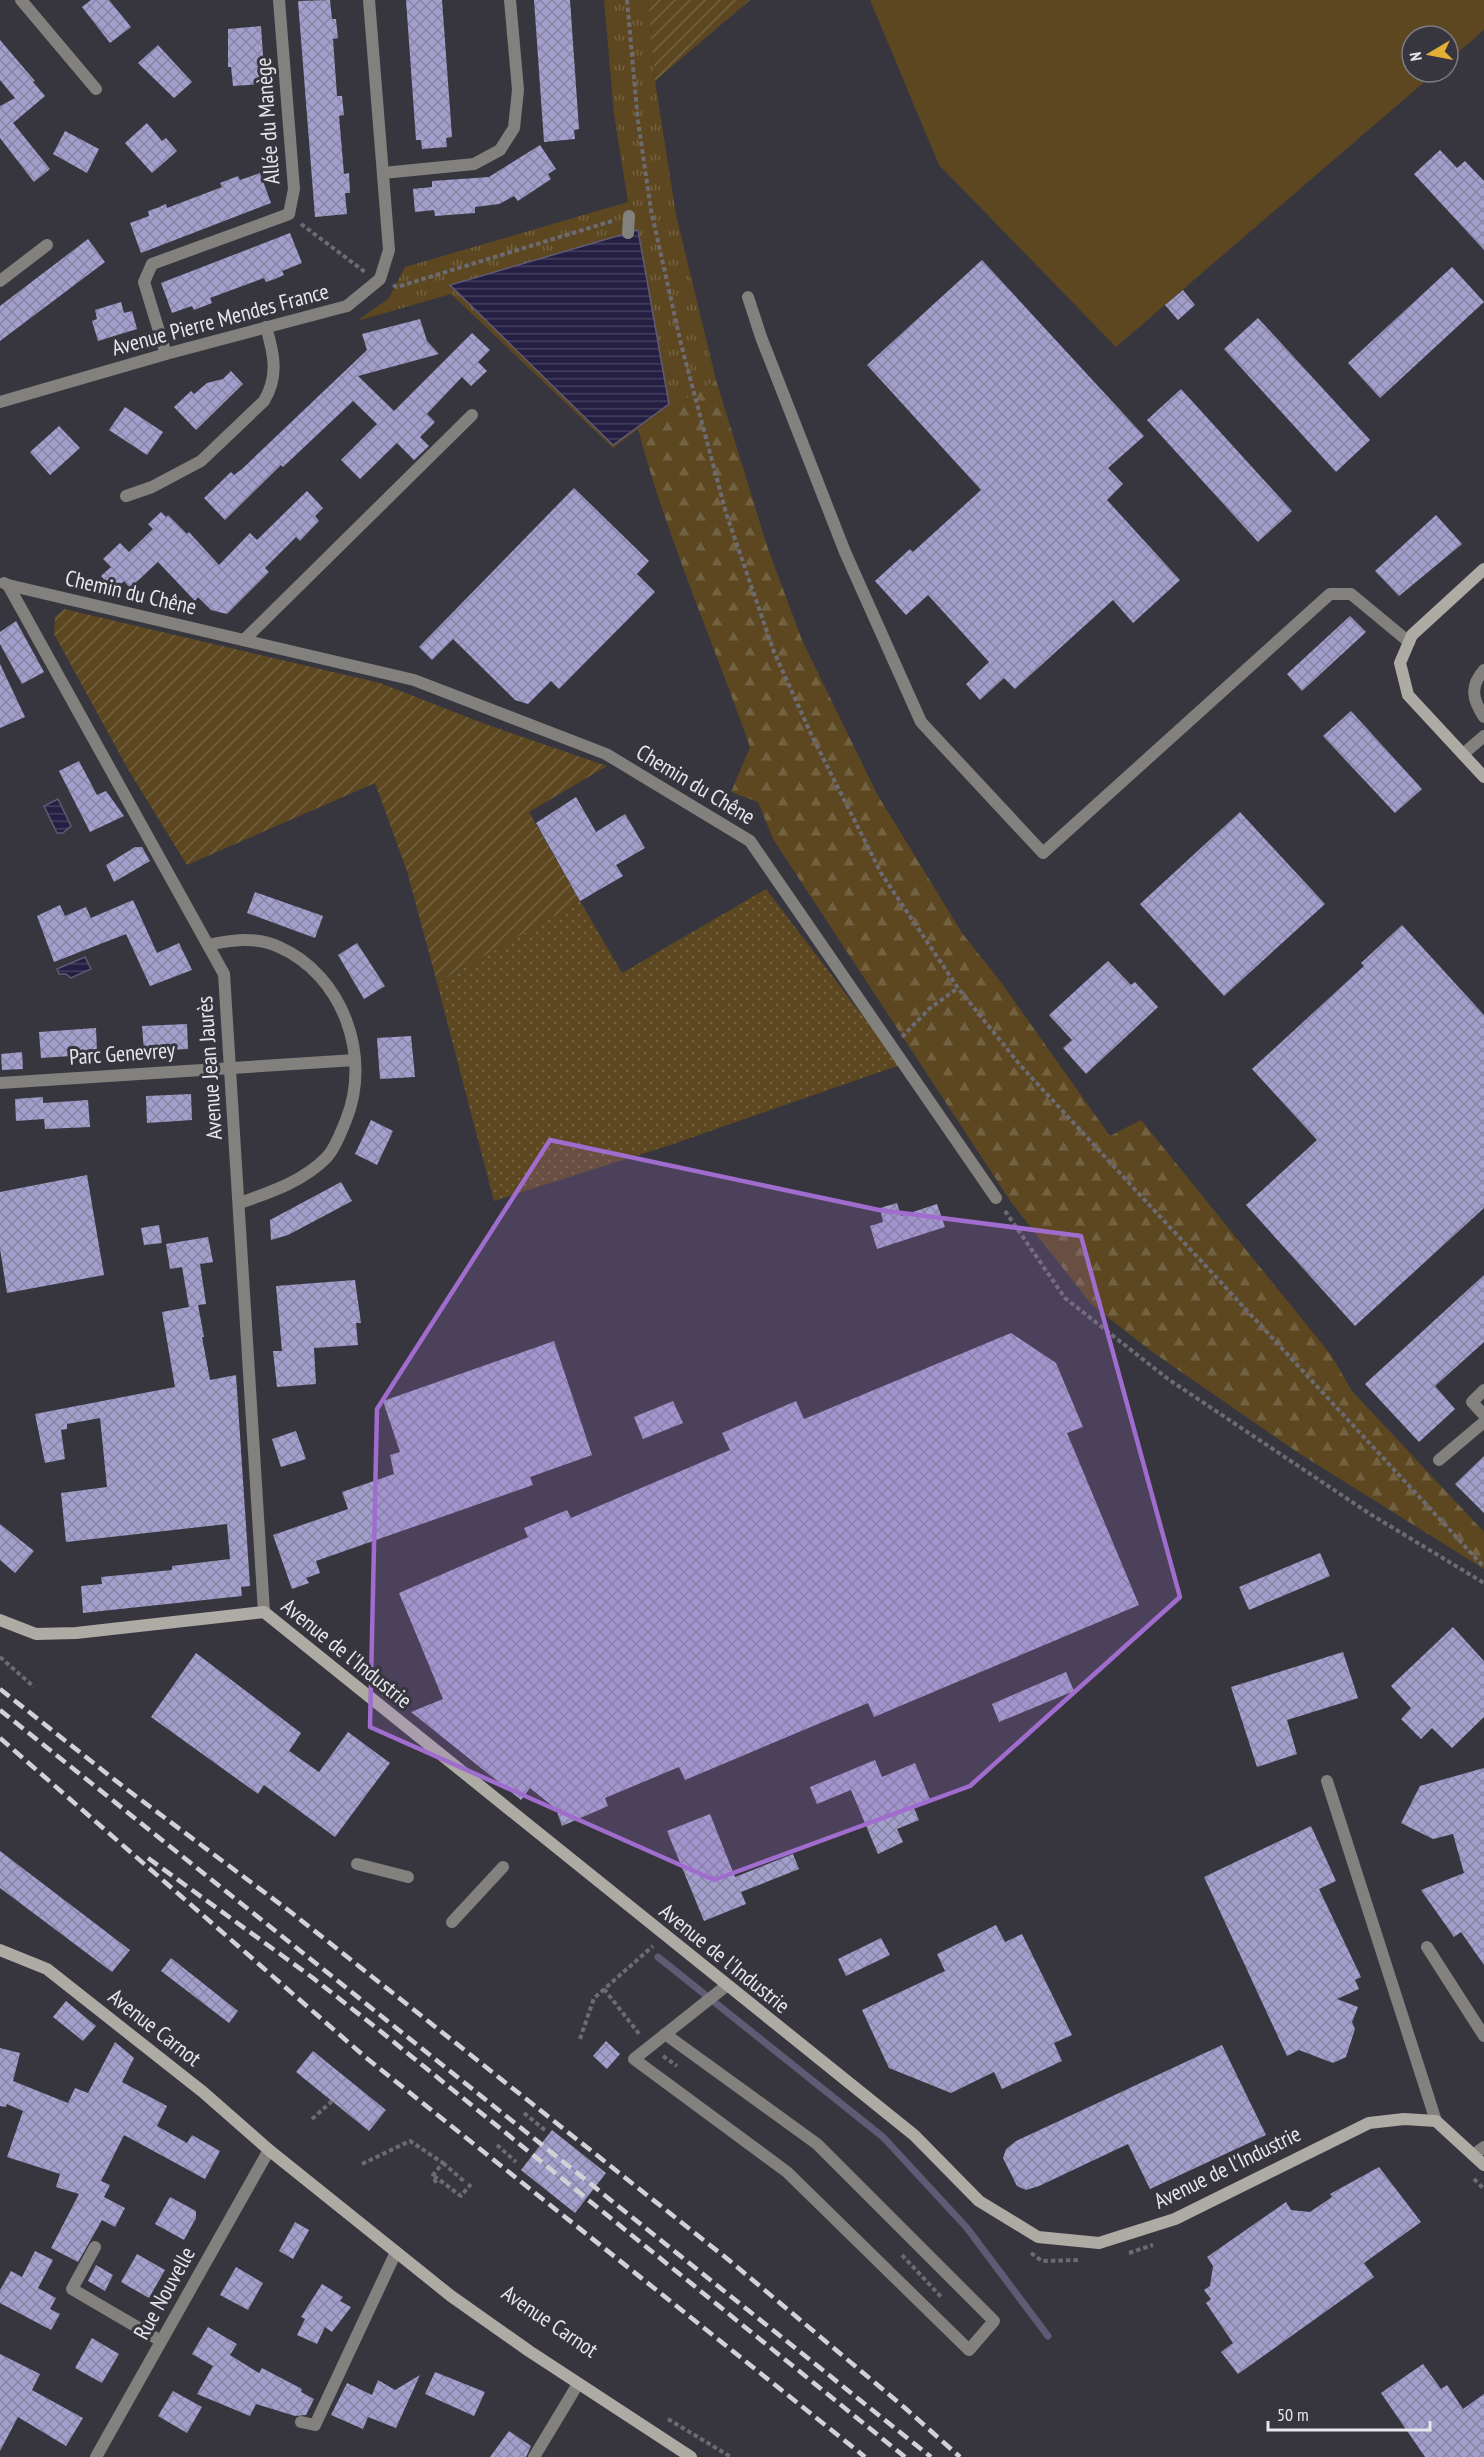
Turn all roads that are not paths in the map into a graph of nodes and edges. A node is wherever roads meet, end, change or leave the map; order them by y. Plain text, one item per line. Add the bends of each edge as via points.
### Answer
1 (21, 0) edge
2 (279, 0) edge
3 (369, 0) edge
4 (510, 0) edge
5 (96, 89) dead end
6 (383, 173) junction
7 (629, 216) road end
8 (628, 233) dead end
9 (47, 245) dead end
10 (0, 281) edge
11 (748, 297) dead end
12 (266, 327) junction
13 (166, 354) junction
14 (0, 402) edge
15 (472, 415) dead end
16 (126, 496) dead end
17 (1484, 569) edge
18 (4, 583) edge
19 (243, 640) junction
20 (1408, 642) junction
21 (1484, 670) edge
22 (1484, 717) edge
23 (1484, 736) edge
24 (1463, 754) junction
25 (1484, 777) edge
26 (208, 945) junction
27 (355, 1060) junction
28 (231, 1066) junction
29 (0, 1083) edge
30 (996, 1198) road end
31 (240, 1203) junction
32 (1484, 1390) edge
33 (1484, 1415) edge
34 (1484, 1422) edge
35 (1439, 1460) dead end
36 (264, 1612) junction
37 (0, 1620) edge
38 (1327, 1781) dead end
39 (357, 1864) dead end
40 (503, 1867) dead end
41 (408, 1877) dead end
42 (452, 1922) dead end
43 (1427, 1947) dead end
44 (0, 1950) edge
45 (726, 1986) junction
46 (665, 2034) junction
47 (1484, 2036) edge
48 (1436, 2121) junction
49 (269, 2150) junction
50 (1479, 2151) edge
51 (1484, 2165) edge
52 (95, 2247) dead end
53 (396, 2252) junction
54 (161, 2341) junction
55 (578, 2384) junction
56 (301, 2422) dead end
57 (96, 2457) edge
58 (534, 2457) edge
59 (691, 2457) edge

1 - 5 street
2 - 13 street, Allée du Manège via 294,189 289,214 152,264 144,282
3 - 6 street
4 - 6 street via 518,90 514,128 500,150 474,164
6 - 12 street, Avenue Pierre Mendes France via 389,250 380,279 347,306
7 - 8 street
9 - 10 street
11 - 20 street via 760,337 845,552 921,722 1043,853 1330,594 1351,594
12 - 13 street, Avenue Pierre Mendes France
12 - 16 street via 275,372 264,401 201,461
13 - 14 street, Avenue Pierre Mendes France
15 - 19 street
17 - 20 street
18 - 19 street, Chemin du Chêne
18 - 26 street, Avenue Jean Jaurès
19 - 30 street, Chemin du Chêne via 414,680 606,754 750,841
20 - 24 street via 1400,663 1408,695
21 - 22 street via 1473,688 1475,703
23 - 24 street
24 - 25 street
26 - 27 street via 255,940 300,958 318,975 343,1014 352,1033
26 - 28 street, Avenue Jean Jaurès via 224,974
27 - 28 street, Parc Genevrey
27 - 31 street via 352,1107 330,1155 291,1183
28 - 29 street, Parc Genevrey
28 - 31 street, Avenue Jean Jaurès
31 - 36 street, Avenue Jean Jaurès
32 - 33 street via 1472,1402
34 - 35 street
36 - 37 street, Avenue de l'Industrie via 76,1633 36,1634
36 - 45 street, Avenue de l'Industrie
38 - 48 street
39 - 41 street
40 - 42 street
43 - 47 street
44 - 49 street, Avenue Carnot via 47,1969 203,2092
45 - 46 street
45 - 48 street, Avenue de l'Industrie via 914,2136 979,2201 1038,2237 1099,2243 1175,2219 1369,2123
46 - 46 street via 634,2059 787,2172 969,2350 994,2321 816,2144
48 - 50 street
49 - 53 street, Avenue Carnot
49 - 54 street, Rue Nouvelle
50 - 51 street
52 - 54 street via 72,2289
53 - 55 street, Avenue Carnot via 451,2296
53 - 56 street via 315,2425
54 - 57 street, Rue Nouvelle
55 - 58 street
55 - 59 street, Avenue Carnot

